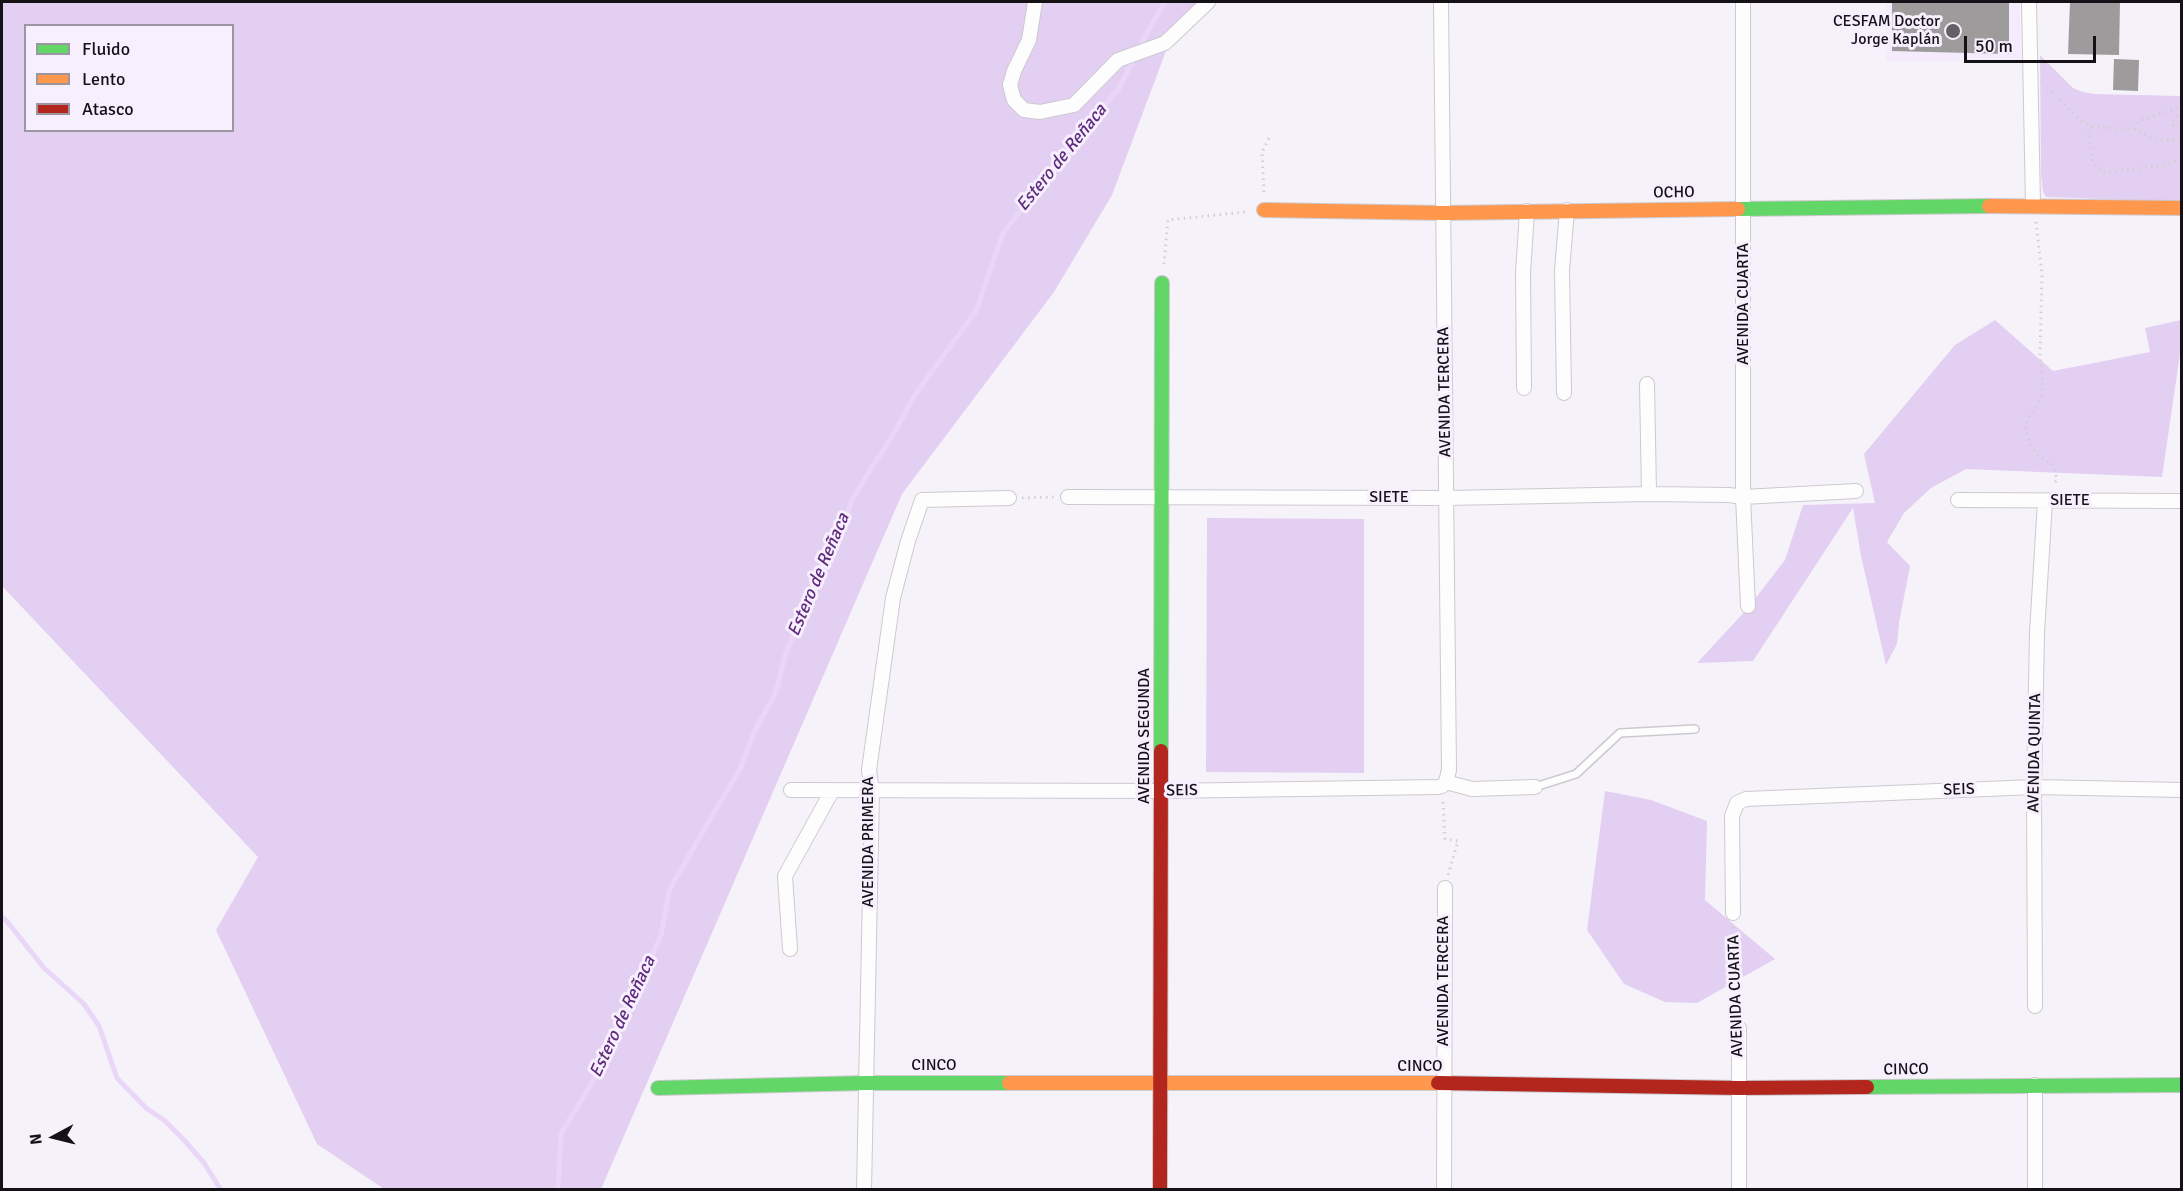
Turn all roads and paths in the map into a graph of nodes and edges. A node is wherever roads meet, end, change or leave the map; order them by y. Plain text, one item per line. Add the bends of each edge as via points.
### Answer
1 (1035, 2) edge
2 (1208, 2) edge
3 (1441, 2) edge
4 (1743, 2) edge
5 (2029, 2) edge
6 (2031, 70) junction
7 (2181, 107) edge
8 (2181, 112) edge
9 (2181, 120) edge
10 (2087, 124) junction
11 (2135, 129) junction
12 (1270, 135) dead end
13 (2181, 141) edge
14 (2181, 159) edge
15 (2033, 205) junction
16 (1744, 208) junction
17 (2181, 208) edge
18 (1264, 210) junction
19 (1567, 210) junction
20 (1527, 211) junction
21 (1443, 213) junction
22 (1162, 283) joint
23 (1647, 384) dead end
24 (1524, 388) dead end
25 (1564, 393) dead end
26 (1856, 491) dead end
27 (1649, 494) junction
28 (1068, 497) joint
29 (1162, 497) junction
30 (1743, 497) junction
31 (1009, 498) joint
32 (1447, 498) junction
33 (1958, 500) dead end
34 (2045, 501) junction
35 (2181, 501) edge
36 (1748, 606) dead end
37 (1695, 729) dead end
38 (1444, 784) junction
39 (1535, 787) joint
40 (2034, 787) junction
41 (790, 790) dead end
42 (2181, 790) edge
43 (832, 791) junction
44 (872, 791) junction
45 (1161, 791) junction
46 (1737, 803) joint
47 (1445, 888) joint
48 (1732, 913) joint
49 (790, 949) dead end
50 (2034, 1006) dead end
51 (1739, 1028) joint
52 (1161, 1082) junction
53 (866, 1083) junction
54 (1444, 1083) junction
55 (2035, 1085) junction
56 (2181, 1085) edge
57 (658, 1088) dead end
58 (1739, 1088) junction
59 (864, 1190) edge
60 (1160, 1190) edge
61 (1444, 1190) edge
62 (1739, 1190) edge
63 (2035, 1190) edge

1 - 2 street via 1029,40 1011,85 1014,100 1024,110 1040,112 1074,105 1118,60 1165,43
3 - 21 street, AVENIDA TERCERA
4 - 16 street, AVENIDA CUARTA
5 - 6 street
6 - 10 path
6 - 15 street
7 - 11 path via 2140,120
8 - 9 path via 2171,122 2174,126
10 - 11 path
10 - 14 path via 2092,162 2102,173
11 - 13 path via 2155,139
12 - 18 path via 1262,152
15 - 16 street, OCHO
15 - 17 street, OCHO
15 - 34 path via 2042,273 2043,383 2041,398 2025,427 2036,454 2053,465 2056,472 2057,479
16 - 19 street, OCHO
16 - 30 street, AVENIDA CUARTA
18 - 21 street, OCHO
18 - 22 path via 1168,220
19 - 20 street, OCHO
19 - 25 street via 1562,270
20 - 21 street, OCHO
20 - 24 street
21 - 32 street, AVENIDA TERCERA
22 - 29 street, AVENIDA SEGUNDA
23 - 27 street
26 - 30 street, SIETE
27 - 30 street, SIETE
27 - 32 street, SIETE
28 - 29 street, SIETE
28 - 31 path
29 - 32 street, SIETE
29 - 45 street, AVENIDA SEGUNDA
30 - 36 street, AVENIDA CUARTA
31 - 44 street, AVENIDA PRIMERA via 922,500 893,598 869,770
32 - 38 street, AVENIDA TERCERA via 1449,770
33 - 34 street, SIETE
34 - 35 street, SIETE
34 - 40 street, AVENIDA QUINTA
37 - 39 lane via 1620,733 1576,774
38 - 39 street, SEIS via 1472,789
38 - 45 street, SEIS
38 - 47 path via 1444,839 1458,841
40 - 42 street, SEIS
40 - 46 street, SEIS via 1746,799
40 - 50 street, AVENIDA QUINTA
41 - 43 street, SEIS
43 - 44 street, SEIS
43 - 49 street via 784,876
44 - 45 street, SEIS
44 - 53 street, AVENIDA PRIMERA
45 - 52 street, AVENIDA SEGUNDA
46 - 48 street, AVENIDA CUARTA via 1732,816
47 - 54 street, AVENIDA TERCERA
48 - 51 path, AVENIDA CUARTA
51 - 58 street, AVENIDA CUARTA
52 - 53 street, CINCO
52 - 54 street, CINCO
52 - 60 street, AVENIDA SEGUNDA
53 - 57 street, CINCO
53 - 59 street, AVENIDA PRIMERA
54 - 58 street, CINCO
54 - 61 street, AVENIDA TERCERA
55 - 56 street, CINCO
55 - 58 street, CINCO
55 - 63 street
58 - 62 street, AVENIDA CUARTA

